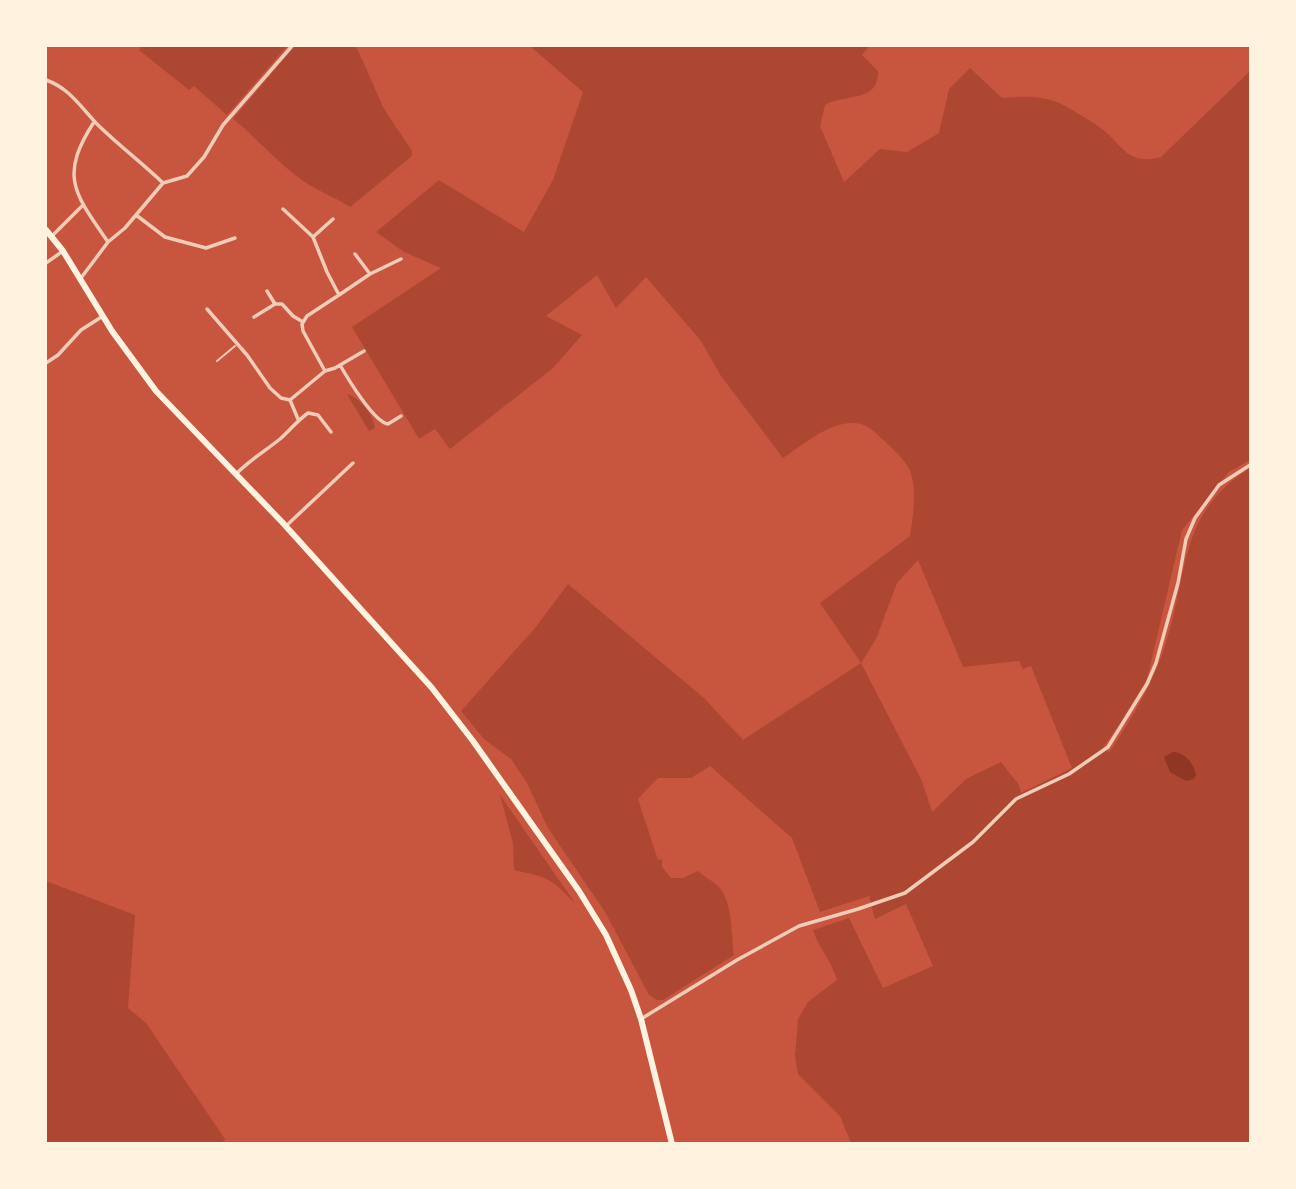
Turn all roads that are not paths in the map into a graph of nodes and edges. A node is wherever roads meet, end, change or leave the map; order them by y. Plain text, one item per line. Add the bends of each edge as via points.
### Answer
1 (292, 46) edge
2 (46, 80) edge
3 (95, 122) junction
4 (163, 183) junction
5 (83, 206) junction
6 (283, 209) dead end
7 (135, 215) junction
8 (333, 219) dead end
9 (46, 230) edge
10 (51, 237) junction
11 (313, 237) junction
12 (235, 238) dead end
13 (108, 242) junction
14 (63, 251) junction
15 (355, 254) dead end
16 (401, 258) dead end
17 (46, 262) edge
18 (370, 274) junction
19 (81, 278) junction
20 (267, 291) dead end
21 (339, 295) junction
22 (275, 304) junction
23 (207, 309) dead end
24 (103, 316) junction
25 (254, 317) dead end
26 (303, 322) junction
27 (238, 344) junction
28 (364, 351) dead end
29 (217, 361) dead end
30 (46, 363) edge
31 (340, 365) junction
32 (325, 371) junction
33 (290, 400) junction
34 (401, 416) dead end
35 (298, 419) junction
36 (331, 432) dead end
37 (353, 463) dead end
38 (1251, 465) edge
39 (236, 474) junction
40 (286, 526) junction
41 (641, 1019) junction
42 (672, 1143) edge

1 - 4 street via 223,125 187,176
2 - 3 street via 77,100
3 - 4 street
3 - 5 street via 72,165
4 - 7 street
5 - 10 street
5 - 13 street
6 - 11 street
7 - 12 street via 165,237 206,248
7 - 13 street
8 - 11 street
9 - 10 main road
10 - 14 main road
11 - 21 street
13 - 19 street
14 - 17 street
14 - 19 main road
15 - 18 street
16 - 18 street
18 - 21 street
19 - 24 main road
20 - 22 street
21 - 26 street
22 - 25 street
22 - 26 street via 285,305
23 - 27 street
24 - 30 street
24 - 39 main road via 164,401
26 - 32 street via 303,331
27 - 29 lane
27 - 33 street via 270,388
28 - 31 street
31 - 32 street
31 - 34 street via 379,421 388,424
32 - 33 street
33 - 35 street
35 - 36 street via 313,413
35 - 39 street
37 - 40 street
38 - 41 street via 1219,485 1195,518 1156,663 1108,747 1069,774 1016,799 973,842 905,893 799,926
39 - 40 main road
40 - 41 main road via 415,668 473,741 587,904 612,948
41 - 42 main road

